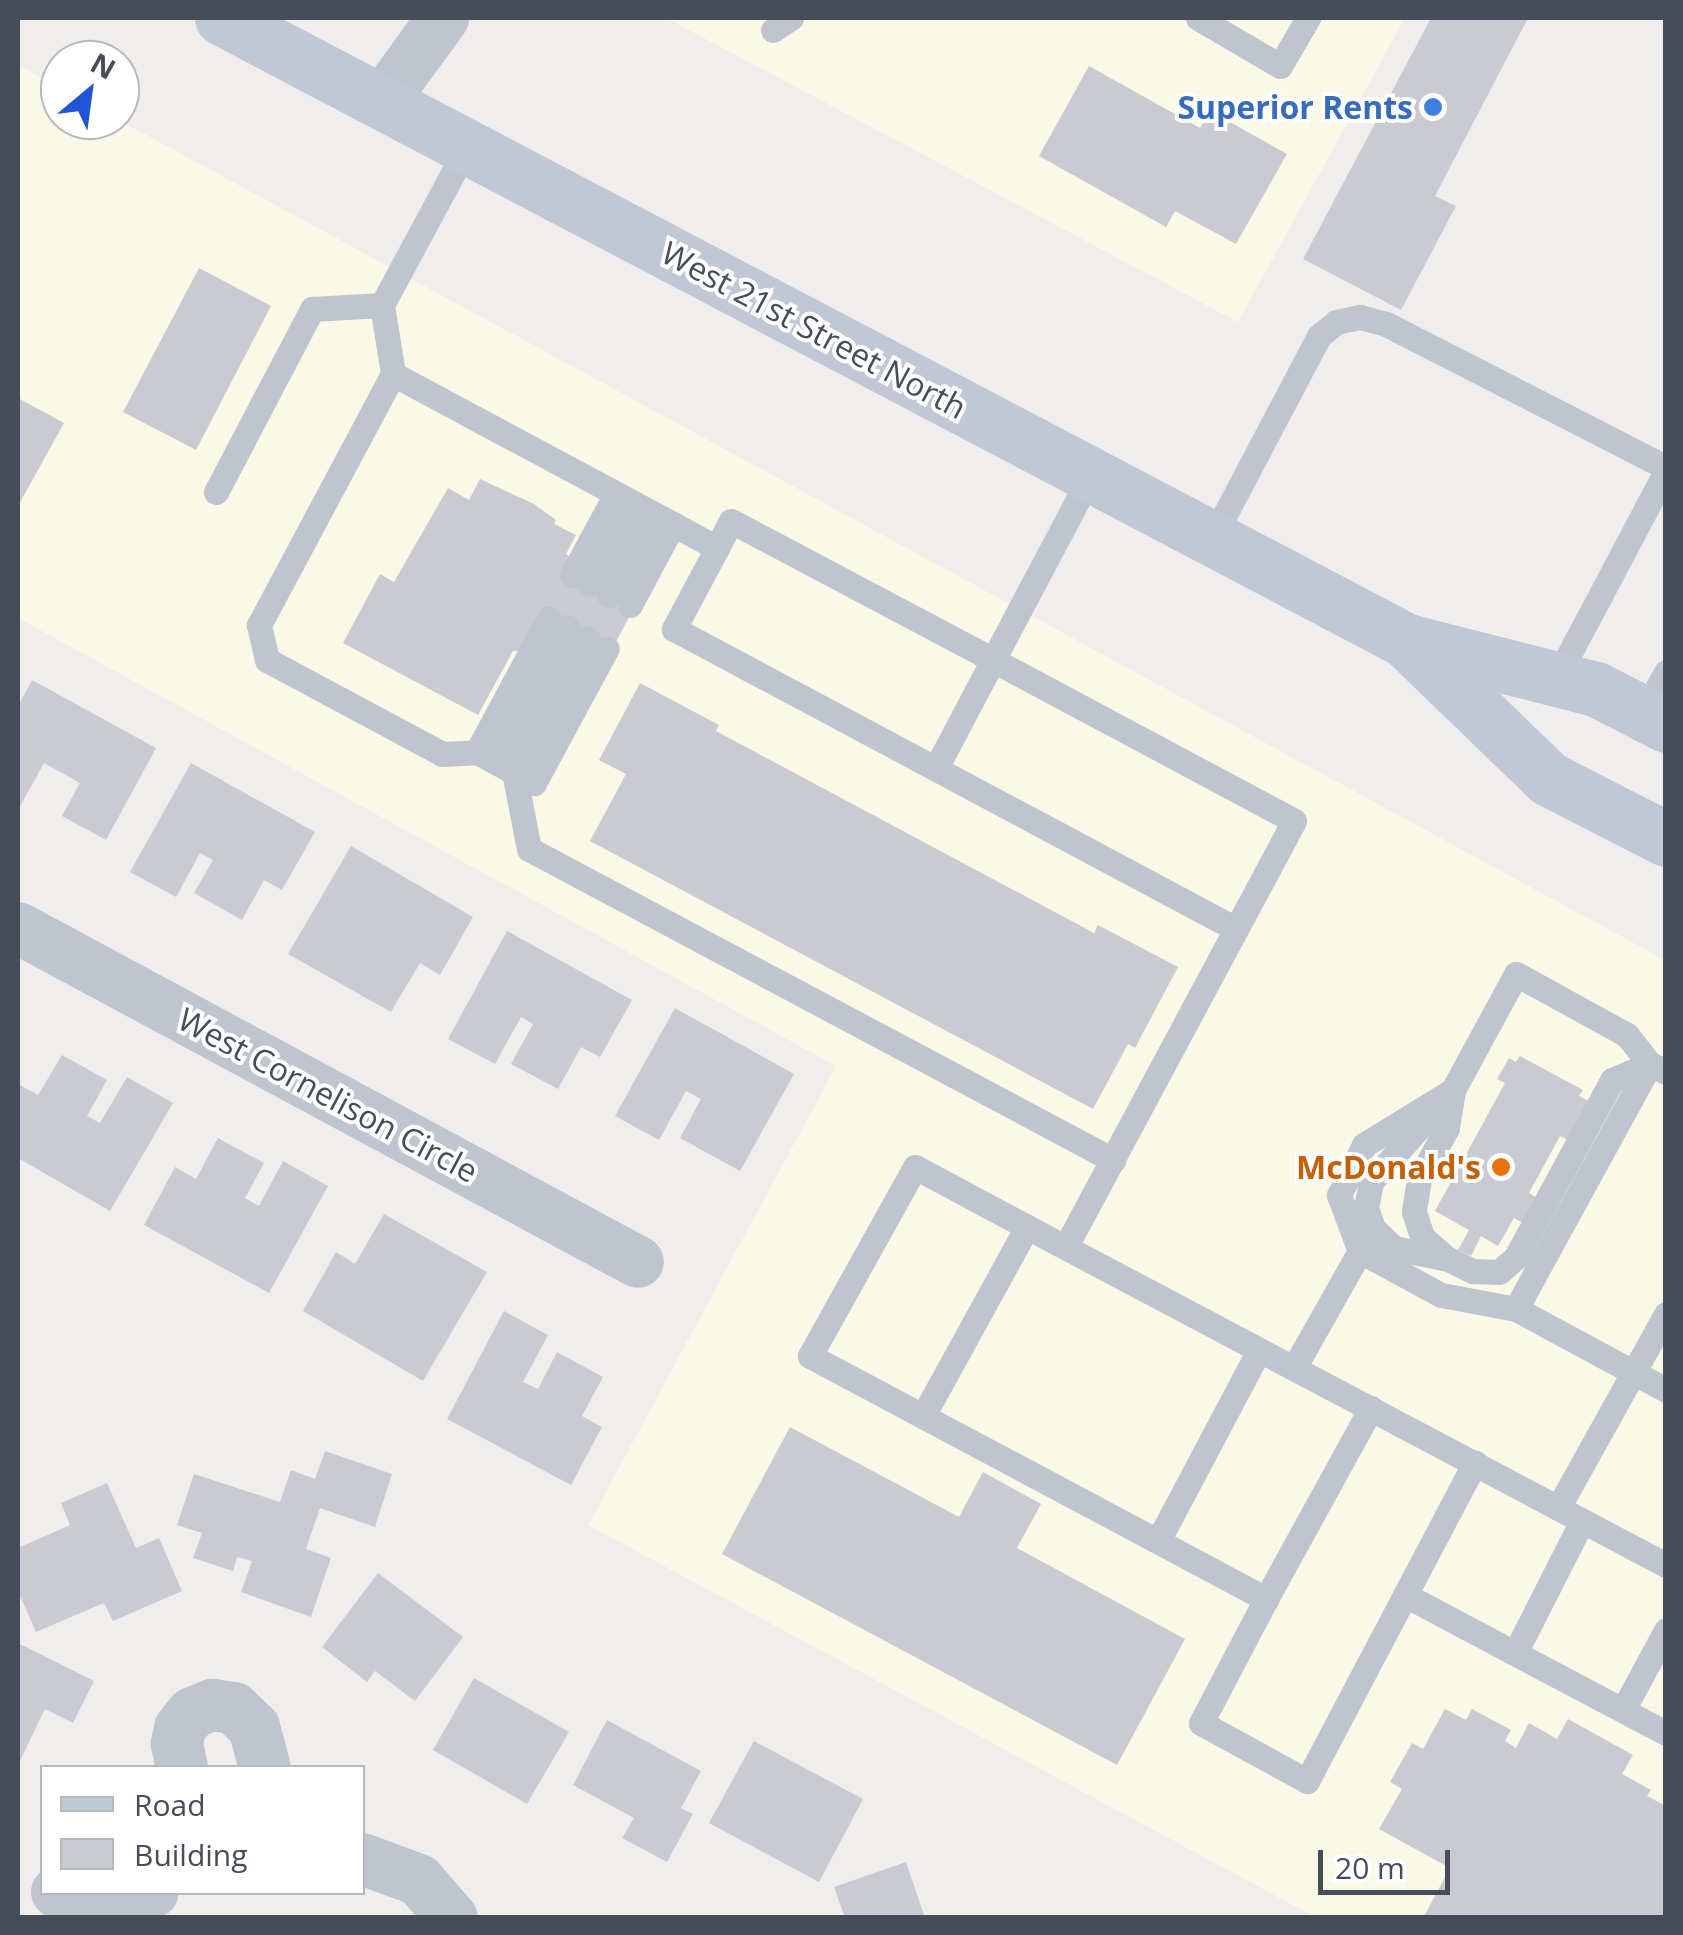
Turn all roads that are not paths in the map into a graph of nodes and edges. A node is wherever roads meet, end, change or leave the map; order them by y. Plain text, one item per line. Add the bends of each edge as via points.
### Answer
1 (222, 18) edge
2 (402, 18) edge
3 (444, 18) edge
4 (1198, 18) edge
5 (1308, 18) edge
6 (382, 102) junction
7 (467, 147) junction
8 (382, 305) junction
9 (393, 374) junction
10 (1666, 469) edge
11 (1091, 475) junction
12 (216, 492) dead end
13 (644, 509) junction
14 (1212, 538) junction
15 (717, 548) junction
16 (1406, 642) junction
17 (994, 660) junction
18 (1556, 679) junction
19 (1658, 704) edge
20 (496, 762) junction
21 (936, 768) junction
22 (1666, 839) edge
23 (18, 928) edge
24 (1236, 929) junction
25 (1658, 1068) edge
26 (1453, 1090) junction
27 (1113, 1160) junction
28 (1028, 1227) junction
29 (1066, 1247) junction
30 (1360, 1251) junction
31 (1446, 1258) junction
32 (638, 1262) dead end
33 (1516, 1309) junction
34 (1666, 1314) edge
35 (1260, 1350) junction
36 (1294, 1368) junction
37 (1632, 1371) junction
38 (1666, 1390) edge
39 (1371, 1408) junction
40 (923, 1416) junction
41 (1474, 1463) junction
42 (1558, 1508) junction
43 (1582, 1520) junction
44 (1158, 1541) junction
45 (1666, 1565) edge
46 (1405, 1595) junction
47 (1266, 1599) junction
48 (1666, 1630) edge
49 (1515, 1653) junction
50 (1623, 1710) junction
51 (1666, 1733) edge
52 (181, 1765) edge
53 (264, 1765) edge
54 (365, 1860) edge
55 (77, 1895) edge
56 (125, 1895) edge
57 (452, 1918) edge

1 - 6 main road, West 21st Street North
2 - 6 street
3 - 6 street
4 - 5 lane via 1280,66
6 - 7 main road, West 21st Street North
7 - 8 lane
7 - 11 main road, West 21st Street North
8 - 9 lane
8 - 12 lane via 312,309
9 - 13 lane
9 - 20 lane via 259,624 267,660 442,754
10 - 14 lane via 1386,324 1360,317 1336,322 1319,336
10 - 18 lane
11 - 14 main road, West 21st Street North
11 - 17 lane
13 - 13 lane via 600,590
13 - 15 lane
14 - 16 main road, West 21st Street North
15 - 17 lane via 731,520
15 - 21 lane via 674,629
16 - 18 main road, West 21st Street North
16 - 22 main road, West 21st Street North via 1549,780
17 - 21 lane
17 - 24 lane via 1294,820
18 - 19 main road, West 21st Street North
20 - 20 lane via 577,633 534,783
20 - 27 lane via 529,849
21 - 24 lane
23 - 32 street, West Cornelison Circle
24 - 27 lane
25 - 26 lane via 1627,1035 1516,974
25 - 31 lane via 1612,1080 1516,1257 1499,1272 1473,1271
25 - 33 lane
26 - 30 lane via 1364,1145 1338,1195
26 - 31 lane via 1446,1128 1419,1179 1414,1212 1422,1236
26 - 31 lane via 1378,1173 1366,1207 1373,1228 1394,1248
27 - 29 lane
28 - 29 lane
28 - 40 lane
28 - 40 lane via 915,1168 810,1356
29 - 35 lane
30 - 33 lane via 1442,1295
30 - 36 lane
33 - 37 lane
34 - 37 lane
35 - 36 lane
35 - 44 lane
36 - 39 lane
37 - 38 lane
37 - 42 lane
39 - 41 lane
39 - 47 lane
40 - 44 lane
41 - 42 lane
41 - 46 lane
42 - 43 lane
43 - 45 lane
43 - 49 lane
44 - 47 lane
46 - 47 lane via 1307,1781 1202,1724
46 - 49 lane
48 - 50 lane
49 - 50 lane
50 - 51 lane
52 - 53 street via 180,1728 192,1713 212,1705 234,1708 254,1727
54 - 57 street via 420,1880
55 - 56 street

